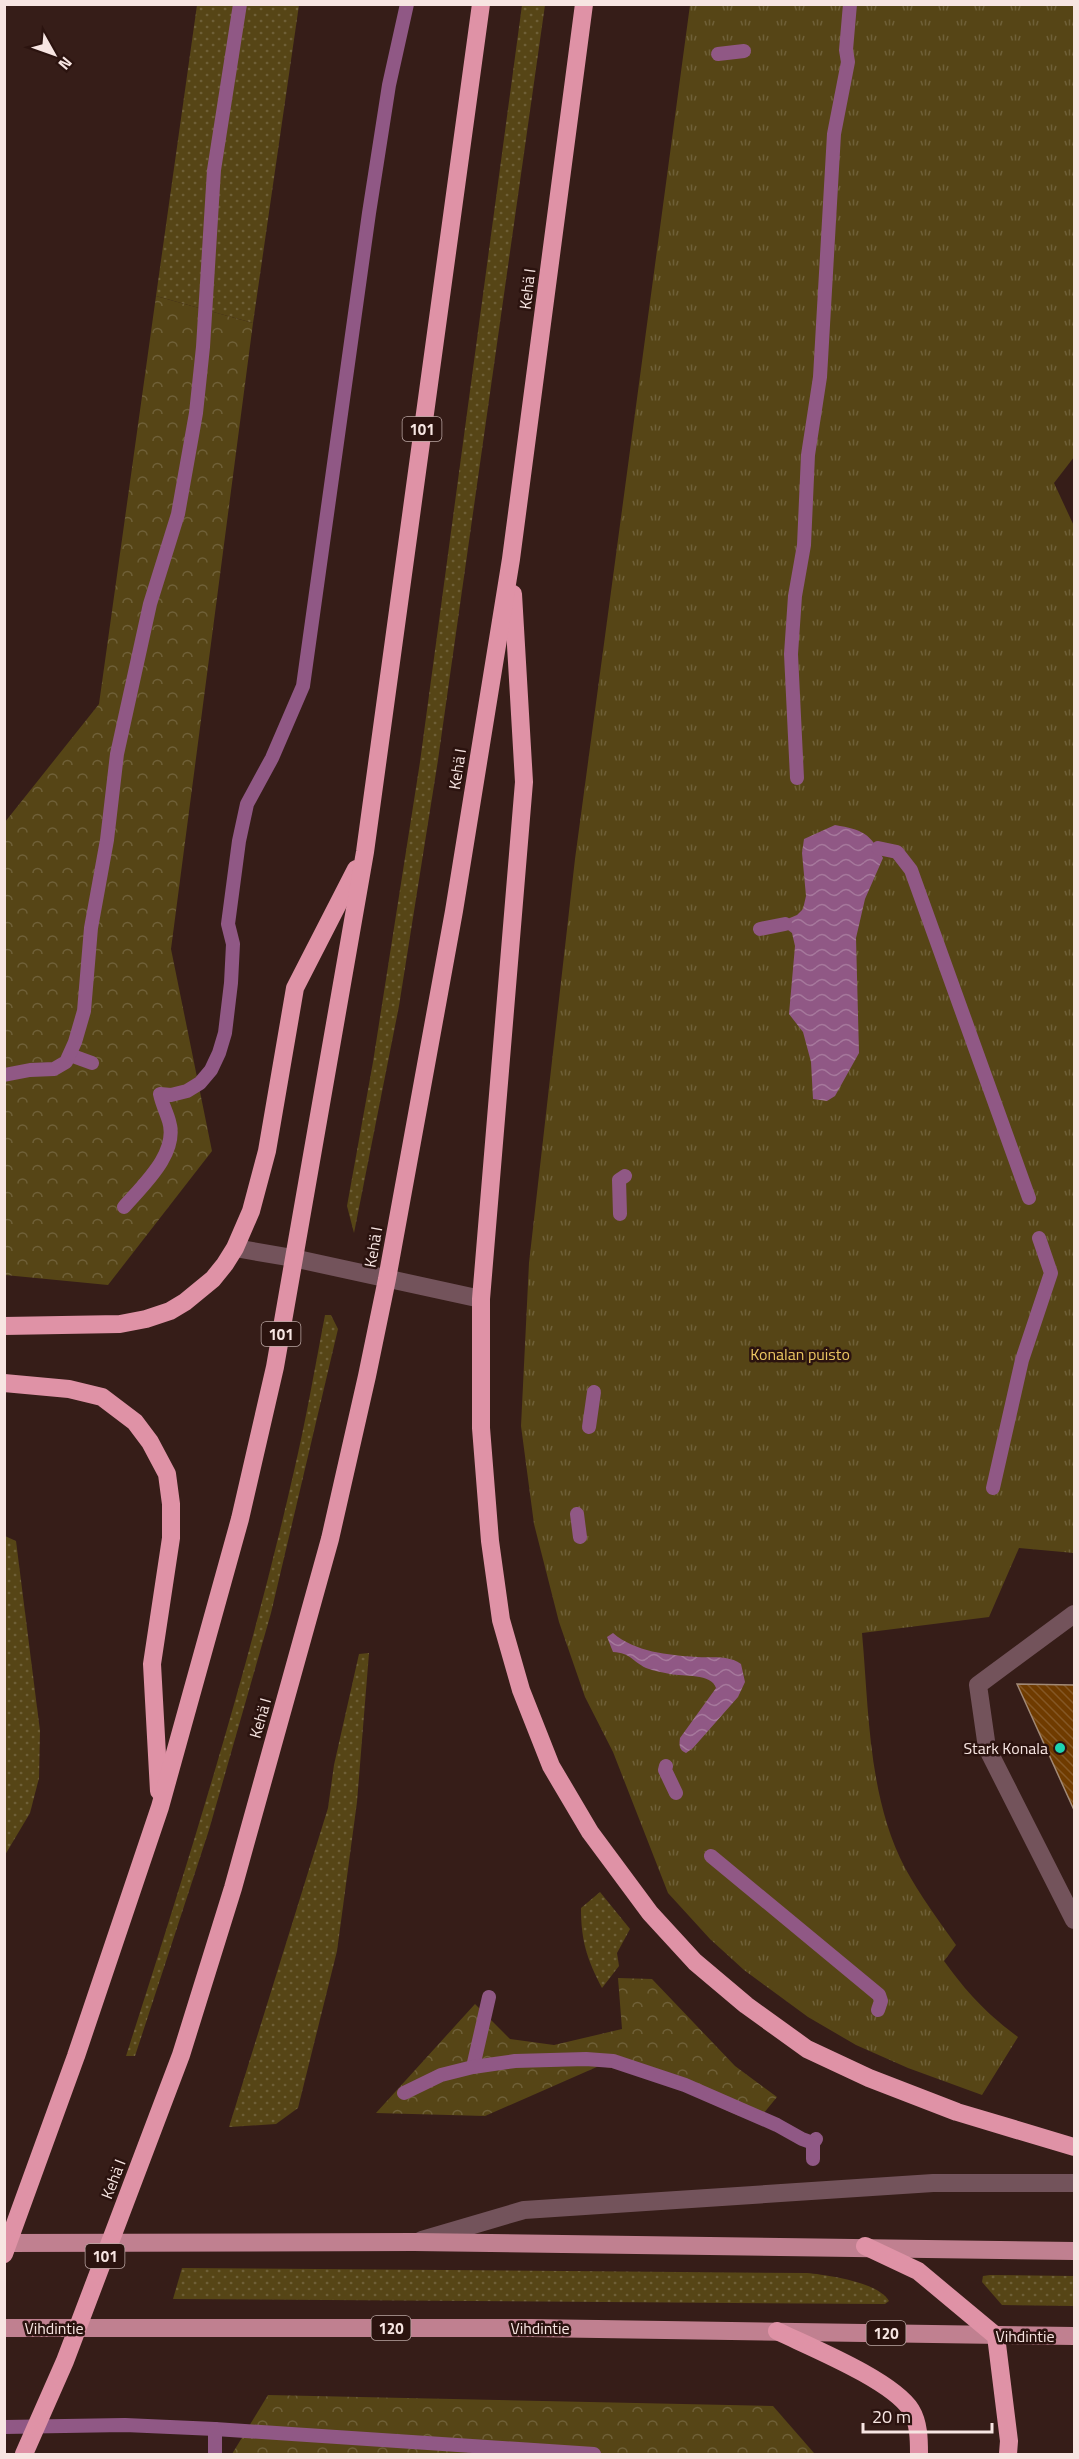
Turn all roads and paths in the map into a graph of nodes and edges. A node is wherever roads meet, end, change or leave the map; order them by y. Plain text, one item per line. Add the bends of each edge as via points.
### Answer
1 (481, 4) edge
2 (584, 4) edge
3 (511, 559) junction
4 (365, 852) junction
5 (236, 1248) junction
6 (293, 1258) junction
7 (387, 1279) junction
8 (481, 1299) junction
9 (4, 1326) edge
10 (4, 1383) edge
11 (1074, 1614) edge
12 (160, 1808) junction
13 (1074, 1920) edge
14 (1074, 2146) edge
15 (1074, 2183) edge
16 (414, 2242) junction
17 (4, 2243) edge
18 (865, 2246) junction
19 (1074, 2251) edge
20 (4, 2254) edge
21 (4, 2328) edge
22 (777, 2331) junction
23 (996, 2336) junction
24 (1074, 2336) edge
25 (24, 2454) edge
26 (919, 2454) edge
27 (1008, 2454) edge

1 - 4 highway, 101
2 - 3 highway, Kehä I / 101
3 - 7 highway, Kehä I / 101 via 452,923
3 - 8 highway via 524,782
4 - 5 highway via 296,987 267,1151 251,1211
4 - 6 highway, 101
5 - 6 lane
5 - 9 highway via 213,1279 170,1311 120,1324
6 - 7 lane
6 - 12 highway, 101 via 275,1366 240,1519
7 - 8 lane
7 - 25 highway, Kehä I / 101 via 330,1539 233,1888 181,2055 65,2361
8 - 14 highway via 480,1428 501,1620 521,1690 551,1766 590,1832 650,1913 695,1962 807,2049 957,2112
10 - 12 highway via 69,1389 102,1397 135,1422 167,1474 171,1538 153,1664
11 - 13 lane via 978,1685 987,1749
12 - 20 highway, 101
15 - 16 lane via 933,2184 524,2210
16 - 17 main road
16 - 18 main road
18 - 19 main road
18 - 23 highway via 918,2271
21 - 22 main road, Vihdintie / 120
22 - 23 main road, Vihdintie / 120
22 - 26 highway via 897,2395 911,2409 916,2422
23 - 24 main road, Vihdintie / 120
23 - 27 highway

